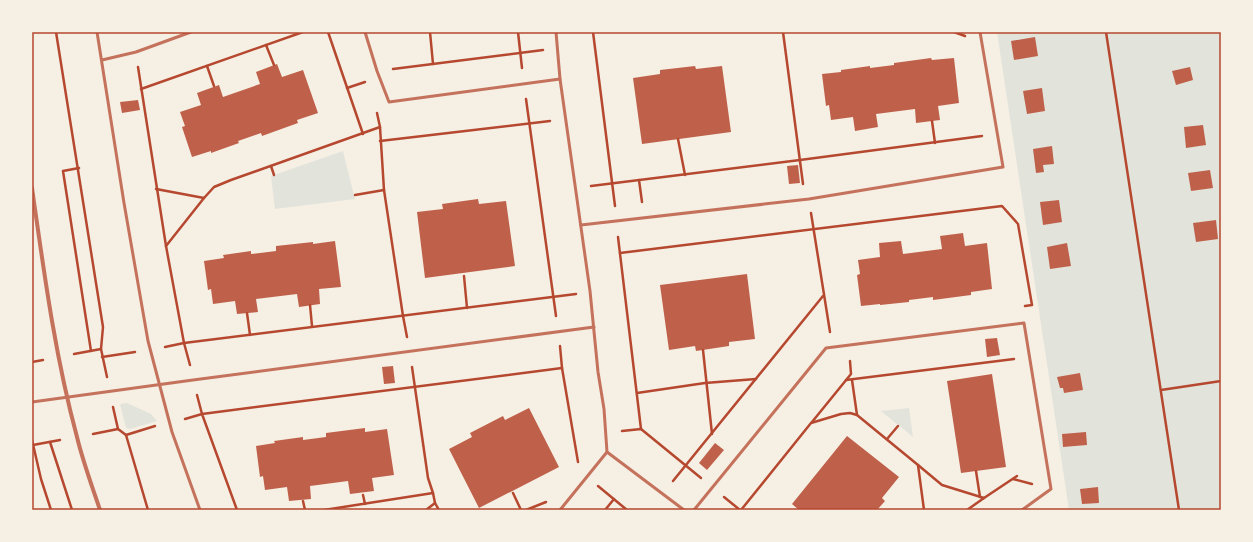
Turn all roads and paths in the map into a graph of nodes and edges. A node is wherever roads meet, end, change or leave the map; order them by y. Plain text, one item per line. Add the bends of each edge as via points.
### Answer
1 (56, 32) edge
2 (97, 32) edge
3 (191, 32) edge
4 (303, 32) edge
5 (328, 32) edge
6 (365, 32) edge
7 (430, 32) edge
8 (518, 32) edge
9 (556, 32) edge
10 (783, 32) edge
11 (954, 32) edge
12 (967, 32) edge
13 (980, 32) edge
14 (1106, 32) edge
15 (266, 45) junction
16 (557, 49) junction
17 (136, 52) junction
18 (520, 53) junction
19 (102, 60) junction
20 (433, 64) junction
21 (274, 65) dead end
22 (207, 66) junction
23 (394, 69) dead end
24 (560, 79) junction
25 (524, 84) junction
26 (214, 86) dead end
27 (141, 90) junction
28 (389, 102) junction
29 (566, 119) junction
30 (932, 120) dead end
31 (530, 124) junction
32 (380, 127) junction
33 (981, 129) dead end
34 (364, 134) junction
35 (678, 139) dead end
36 (380, 141) junction
37 (935, 143) junction
38 (800, 160) junction
39 (271, 166) junction
40 (79, 168) junction
41 (274, 175) dead end
42 (684, 175) junction
43 (639, 180) junction
44 (576, 187) junction
45 (32, 188) edge
46 (156, 189) junction
47 (384, 190) junction
48 (355, 195) dead end
49 (204, 198) junction
50 (807, 199) junction
51 (645, 218) junction
52 (581, 225) junction
53 (813, 229) junction
54 (166, 246) junction
55 (620, 253) dead end
56 (464, 276) dead end
57 (590, 291) junction
58 (824, 295) junction
59 (554, 297) junction
60 (310, 305) dead end
61 (1021, 307) dead end
62 (467, 308) junction
63 (247, 313) dead end
64 (402, 316) junction
65 (312, 326) junction
66 (594, 327) junction
67 (837, 331) dead end
68 (558, 332) junction
69 (250, 335) junction
70 (848, 345) junction
71 (101, 350) dead end
72 (703, 350) dead end
73 (91, 351) dead end
74 (410, 351) junction
75 (1029, 357) junction
76 (562, 368) junction
77 (756, 379) junction
78 (846, 380) junction
79 (852, 380) junction
80 (1221, 381) edge
81 (706, 383) junction
82 (159, 385) junction
83 (414, 386) junction
84 (1161, 390) junction
85 (637, 393) dead end
86 (67, 398) junction
87 (32, 402) edge
88 (857, 415) junction
89 (170, 423) junction
90 (811, 423) junction
91 (898, 426) dead end
92 (118, 430) dead end
93 (606, 432) junction
94 (712, 434) junction
95 (126, 435) junction
96 (887, 439) junction
97 (32, 440) edge
98 (50, 442) dead end
99 (607, 452) junction
100 (578, 463) dead end
101 (918, 465) junction
102 (686, 466) junction
103 (976, 471) dead end
104 (1017, 476) dead end
105 (587, 477) junction
106 (712, 488) junction
107 (433, 493) junction
108 (513, 493) dead end
109 (663, 493) junction
110 (363, 495) dead end
111 (980, 497) junction
112 (984, 498) junction
113 (614, 499) junction
114 (303, 501) dead end
115 (435, 502) junction
116 (546, 502) dead end
117 (365, 504) junction
118 (51, 510) edge
119 (72, 510) edge
120 (100, 510) edge
121 (148, 510) edge
122 (200, 510) edge
123 (237, 510) edge
124 (304, 510) edge
125 (324, 510) edge
126 (426, 510) edge
127 (439, 510) edge
128 (521, 510) edge
129 (526, 510) edge
130 (560, 510) edge
131 (605, 510) edge
132 (627, 510) edge
133 (684, 510) edge
134 (694, 510) edge
135 (741, 510) edge
136 (924, 510) edge
137 (967, 510) edge
138 (1022, 510) edge
139 (1179, 510) edge

1 - 40 path
2 - 19 lane
3 - 17 lane
4 - 15 path
5 - 34 path
6 - 28 lane
7 - 20 path
8 - 18 path
9 - 16 lane
10 - 38 path
11 - 12 path via 967,36
13 - 50 lane via 1003,167
14 - 84 path
15 - 21 path
15 - 22 path
16 - 18 path
16 - 24 lane
17 - 19 lane
17 - 27 path
18 - 20 path
18 - 25 path
19 - 82 lane via 145,326
20 - 23 path
22 - 26 path
22 - 27 path
24 - 25 lane
24 - 29 lane
25 - 28 lane
25 - 31 path
27 - 46 path
28 - 32 path via 376,105
29 - 31 path
29 - 44 lane
30 - 37 path
31 - 36 path
31 - 59 path
32 - 34 path
32 - 36 path
33 - 37 path via 982,136
34 - 39 path
35 - 42 path
36 - 47 path
37 - 38 path
38 - 42 path
38 - 50 path
39 - 41 path
39 - 49 path via 214,188
40 - 71 path via 103,327
40 - 73 path via 63,171
42 - 43 path
43 - 44 path
43 - 51 path
44 - 52 lane
45 - 86 street via 50,314
46 - 49 path
46 - 54 path
47 - 48 path
47 - 64 path
49 - 54 path
50 - 51 lane
50 - 53 path
51 - 52 lane
52 - 57 lane
53 - 55 path
53 - 58 path
53 - 61 path via 1002,206 1018,224 1032,305
54 - 69 path via 184,344
56 - 62 path
57 - 59 path
57 - 66 lane
58 - 67 path via 830,332
58 - 77 path
59 - 62 path
59 - 68 path
60 - 65 path
62 - 64 path
63 - 69 path
64 - 65 path
64 - 74 path
65 - 69 path
66 - 68 lane
66 - 93 lane
68 - 74 lane
68 - 76 path
70 - 75 lane via 1024,323
70 - 78 path via 851,374
70 - 106 lane via 826,348
72 - 81 path
74 - 82 lane
74 - 83 path
75 - 79 path
75 - 138 lane via 1051,489
76 - 83 path
76 - 100 path
77 - 81 path
77 - 94 path
78 - 79 path
78 - 90 path
79 - 88 path
80 - 84 path
81 - 85 path
81 - 94 path
82 - 86 lane
82 - 89 lane
83 - 107 path via 428,478
83 - 123 path via 202,414
84 - 139 path
86 - 87 lane
86 - 120 street
88 - 90 path via 841,414
88 - 96 path
89 - 95 path
89 - 122 lane
90 - 135 path
91 - 96 path
92 - 95 path
93 - 99 lane
93 - 102 path via 641,429
94 - 102 path
95 - 121 path
96 - 101 path
97 - 118 path
98 - 119 path
99 - 105 lane
99 - 109 lane
101 - 111 path via 942,485
101 - 136 path
102 - 106 path
102 - 109 path
103 - 111 path
104 - 112 path
105 - 113 path
105 - 130 lane
106 - 134 lane
106 - 135 path
107 - 115 path
107 - 117 path
108 - 128 path
109 - 133 lane
110 - 117 path
111 - 112 path
112 - 137 path
113 - 131 path
113 - 132 path
114 - 124 path
115 - 126 path
115 - 127 path
116 - 129 path
117 - 125 path

